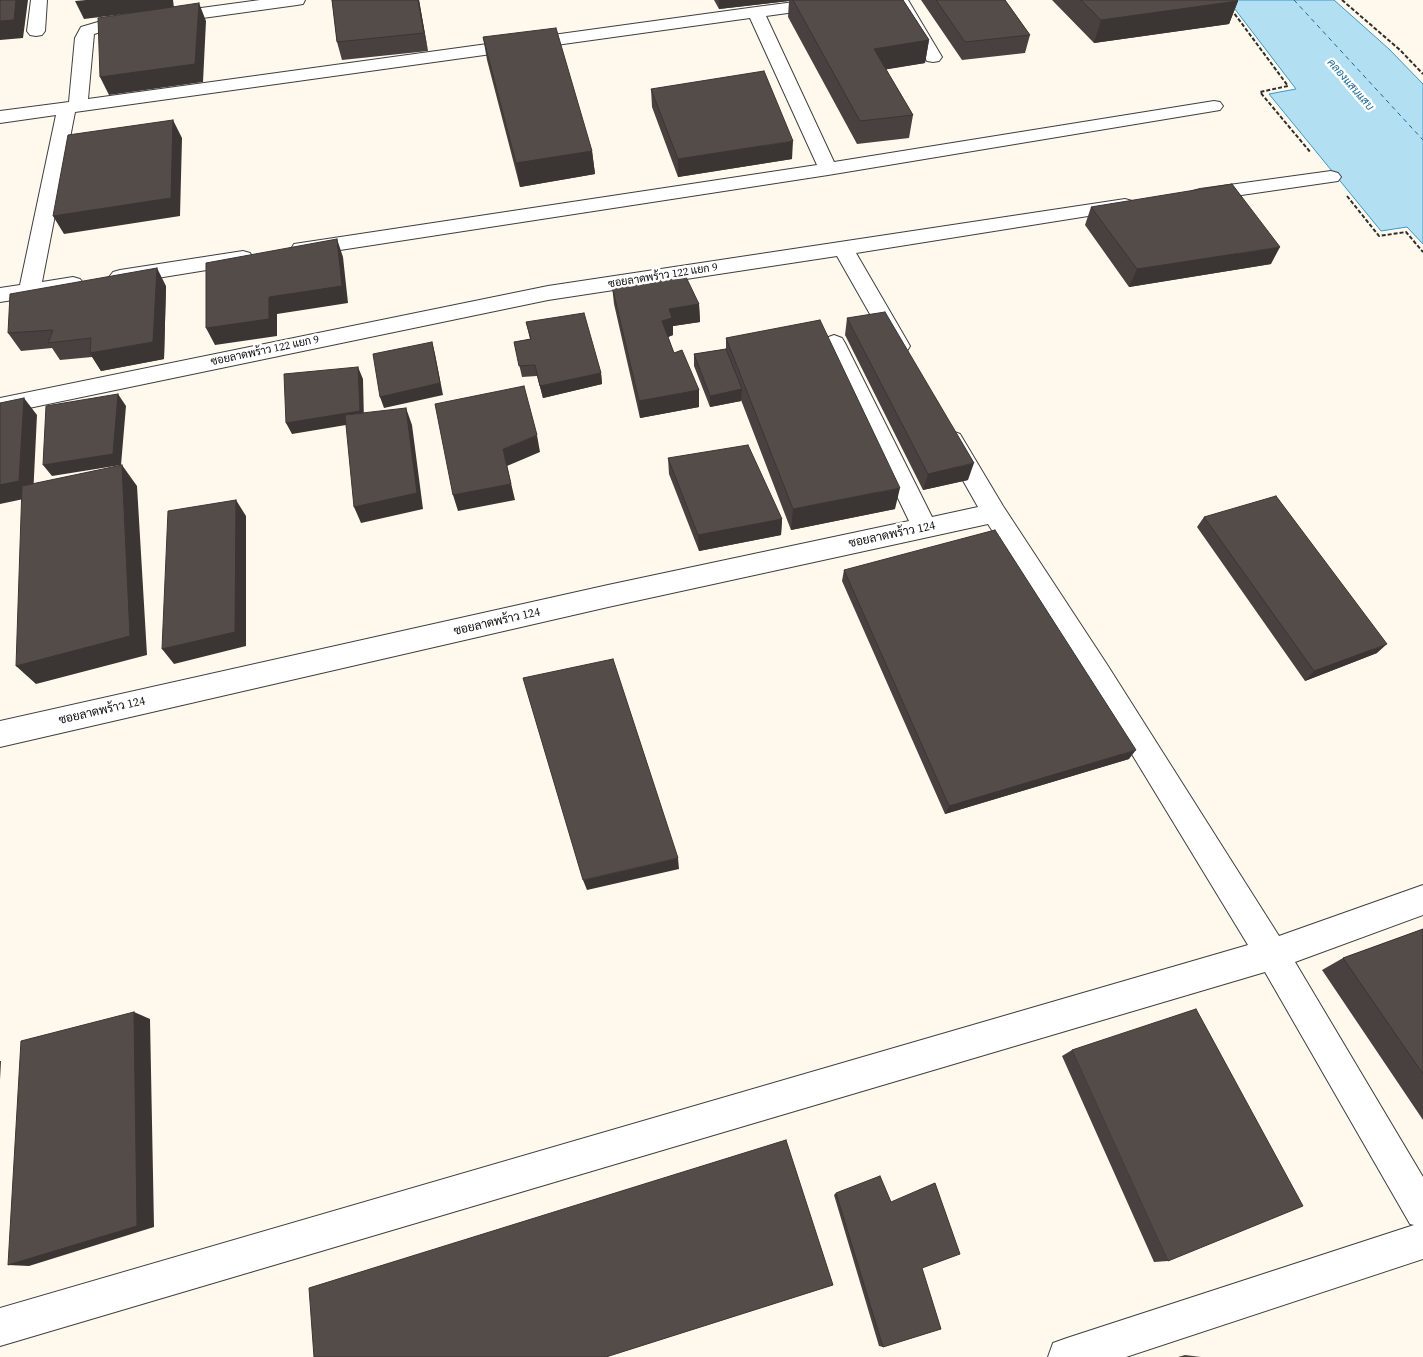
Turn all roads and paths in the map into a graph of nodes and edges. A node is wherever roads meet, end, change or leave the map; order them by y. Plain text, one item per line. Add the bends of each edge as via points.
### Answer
1 (39, 0) edge
2 (297, 0) edge
3 (900, 0) edge
4 (1342, 0) edge
5 (836, 1) edge
6 (1230, 8) dead end
7 (756, 12) junction
8 (36, 31) dead end
9 (932, 57) dead end
10 (1423, 74) edge
11 (1214, 106) dead end
12 (73, 107) junction
13 (0, 117) edge
14 (828, 169) junction
15 (1332, 177) junction
16 (1178, 198) edge
17 (1140, 203) edge
18 (843, 248) junction
19 (286, 251) edge
20 (1423, 252) edge
21 (257, 256) edge
22 (30, 290) junction
23 (0, 295) edge
24 (834, 343) dead end
25 (911, 368) edge
26 (0, 406) edge
27 (940, 419) edge
28 (994, 513) junction
29 (925, 528) junction
30 (0, 734) edge
31 (1423, 900) edge
32 (1272, 954) junction
33 (1423, 1211) edge
34 (1423, 1241) edge
35 (0, 1327) edge
36 (1067, 1357) edge

1 - 8 street
2 - 12 street via 87,31
3 - 9 street
4 - 10 path
5 - 7 street
6 - 15 path via 1288,86 1260,92
7 - 12 street
7 - 14 street
11 - 14 street
12 - 13 street
12 - 22 street
14 - 19 street
15 - 16 street
15 - 20 path via 1378,236 1406,232
17 - 18 street, ซอยลาดพร้าว 122 แยก 9
18 - 25 street
18 - 26 street, ซอยลาดพร้าว 122 แยก 9 via 548,293
21 - 22 street
22 - 23 street
24 - 29 street
27 - 28 street
28 - 29 street, ซอยลาดพร้าว 124
28 - 32 street
29 - 30 street, ซอยลาดพร้าว 124 via 608,596
31 - 32 street
32 - 33 street
32 - 35 street
34 - 36 street

